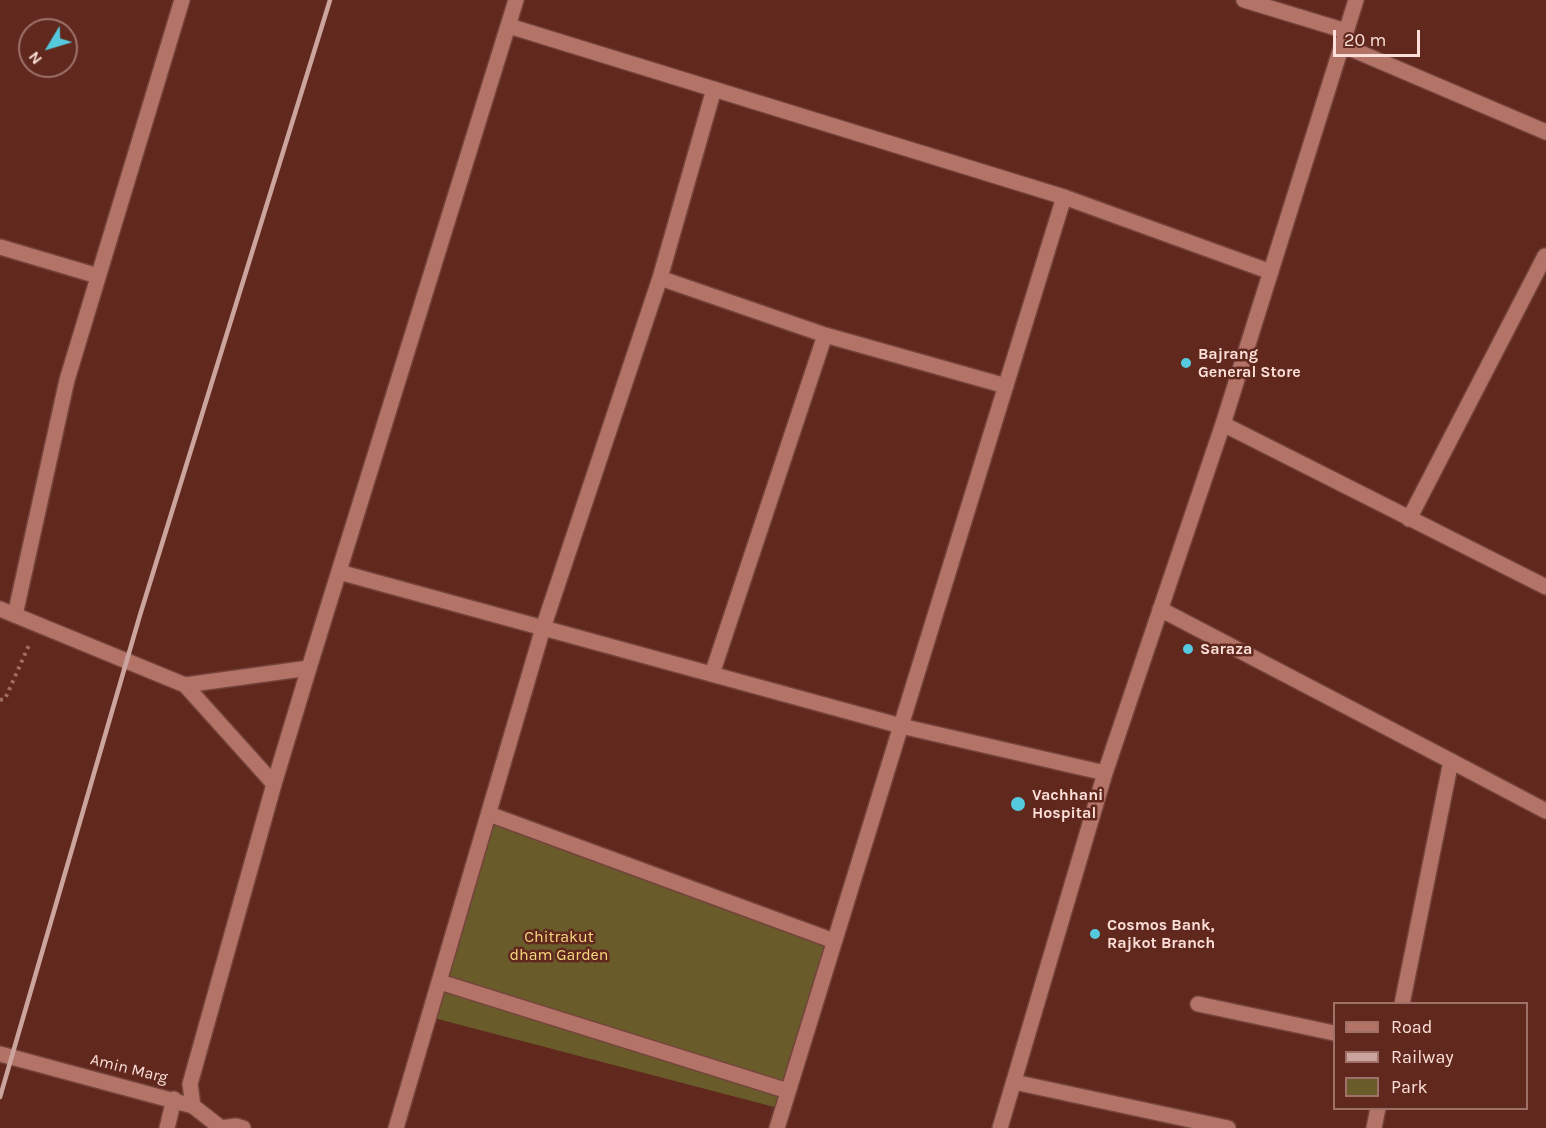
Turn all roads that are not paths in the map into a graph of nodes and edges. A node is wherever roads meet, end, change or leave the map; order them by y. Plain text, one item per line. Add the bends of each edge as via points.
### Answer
1 (182, 0) edge
2 (516, 0) edge
3 (1244, 0) edge
4 (1356, 0) edge
5 (509, 26) junction
6 (1344, 38) junction
7 (714, 89) junction
8 (1546, 132) edge
9 (1064, 197) junction
10 (0, 247) edge
11 (1545, 256) edge
12 (1271, 272) junction
13 (98, 276) junction
14 (660, 278) junction
15 (825, 335) junction
16 (1006, 386) junction
17 (1223, 424) junction
18 (1409, 519) junction
19 (339, 572) junction
20 (1546, 587) edge
21 (0, 609) edge
22 (1160, 609) junction
23 (15, 615) junction
24 (543, 628) junction
25 (309, 668) junction
26 (712, 674) junction
27 (185, 685) junction
28 (901, 726) junction
29 (1451, 761) junction
30 (1105, 773) junction
31 (274, 784) junction
32 (1546, 811) edge
33 (489, 814) junction
34 (834, 941) junction
35 (440, 982) junction
36 (1402, 1002) edge
37 (1198, 1004) dead end
38 (1333, 1033) edge
39 (0, 1054) edge
40 (1014, 1082) junction
41 (788, 1091) junction
42 (174, 1099) junction
43 (193, 1106) junction
44 (1378, 1110) edge
45 (167, 1128) edge
46 (221, 1128) edge
47 (243, 1128) edge
48 (396, 1128) edge
49 (777, 1128) edge
50 (1000, 1128) edge
51 (1228, 1128) edge
52 (1374, 1128) edge

1 - 13 street
2 - 5 street
3 - 6 street
4 - 6 street
5 - 7 street
5 - 19 street
6 - 8 street
6 - 12 street
7 - 9 street
7 - 14 street
9 - 12 street
9 - 16 street
10 - 13 street
11 - 18 street
12 - 17 street
13 - 23 street via 67,380
14 - 15 street
14 - 24 street
15 - 16 street
15 - 26 street
16 - 28 street
17 - 18 street
17 - 22 street
18 - 20 street
19 - 24 street
19 - 25 street
21 - 23 street
22 - 29 street
22 - 30 street
23 - 27 street
24 - 26 street
24 - 33 street
25 - 27 street
25 - 31 street
26 - 28 street
27 - 31 street
28 - 30 street
28 - 34 street
29 - 32 street
29 - 36 street
30 - 40 street
31 - 43 street via 190,1084
33 - 34 street
33 - 35 street
34 - 41 street
35 - 41 street
35 - 48 street
37 - 38 street
39 - 42 street, Amin Marg
40 - 50 street
40 - 51 street
41 - 49 street
42 - 43 street, Amin Marg
42 - 45 street
43 - 46 street, Amin Marg
44 - 52 street
46 - 47 street, Amin Marg

